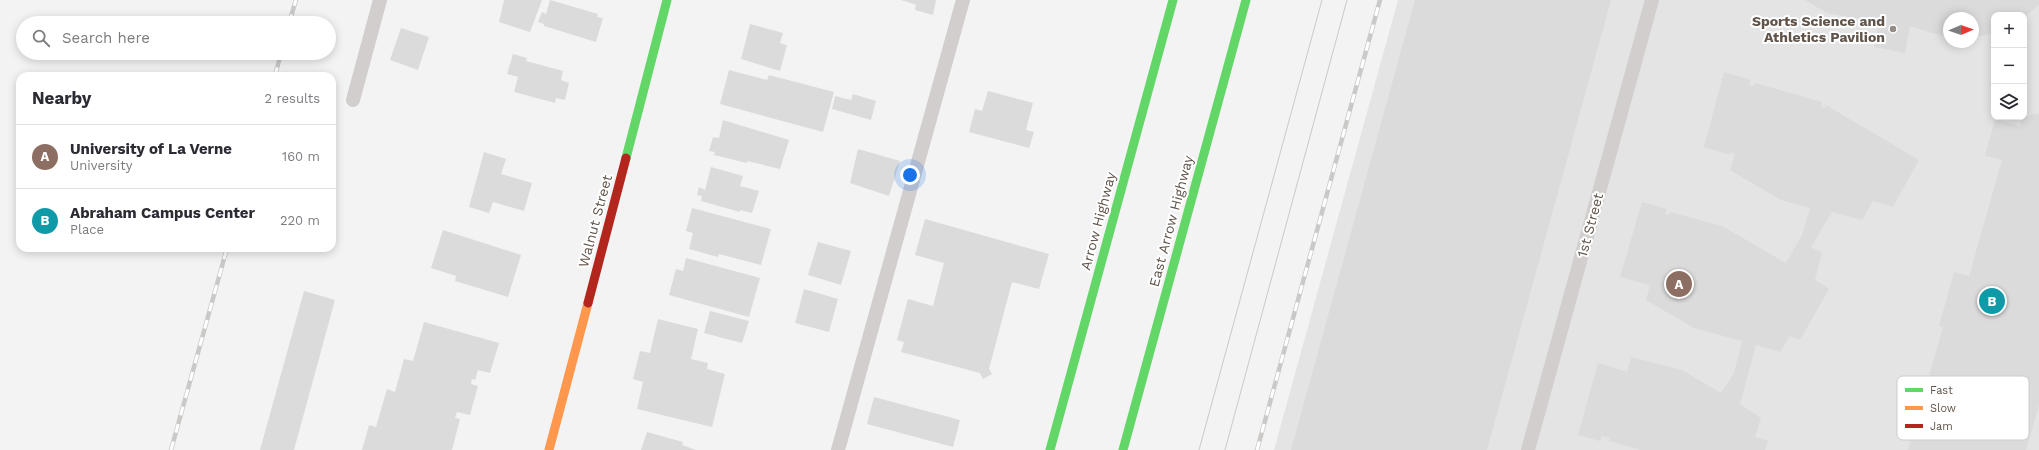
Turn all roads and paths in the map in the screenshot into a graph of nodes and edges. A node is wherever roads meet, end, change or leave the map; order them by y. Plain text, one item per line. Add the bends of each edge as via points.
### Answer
1 (380, 0) edge
2 (667, 0) edge
3 (963, 0) edge
4 (1173, 0) edge
5 (1246, 0) edge
6 (1652, 0) edge
7 (353, 100) dead end
8 (549, 450) edge
9 (838, 450) edge
10 (1050, 450) edge
11 (1123, 450) edge
12 (1528, 450) edge

1 - 7 lane
2 - 8 main road, Walnut Street
3 - 9 lane
4 - 10 main road, Arrow Highway
5 - 11 main road, East Arrow Highway
6 - 12 lane, 1st Street

